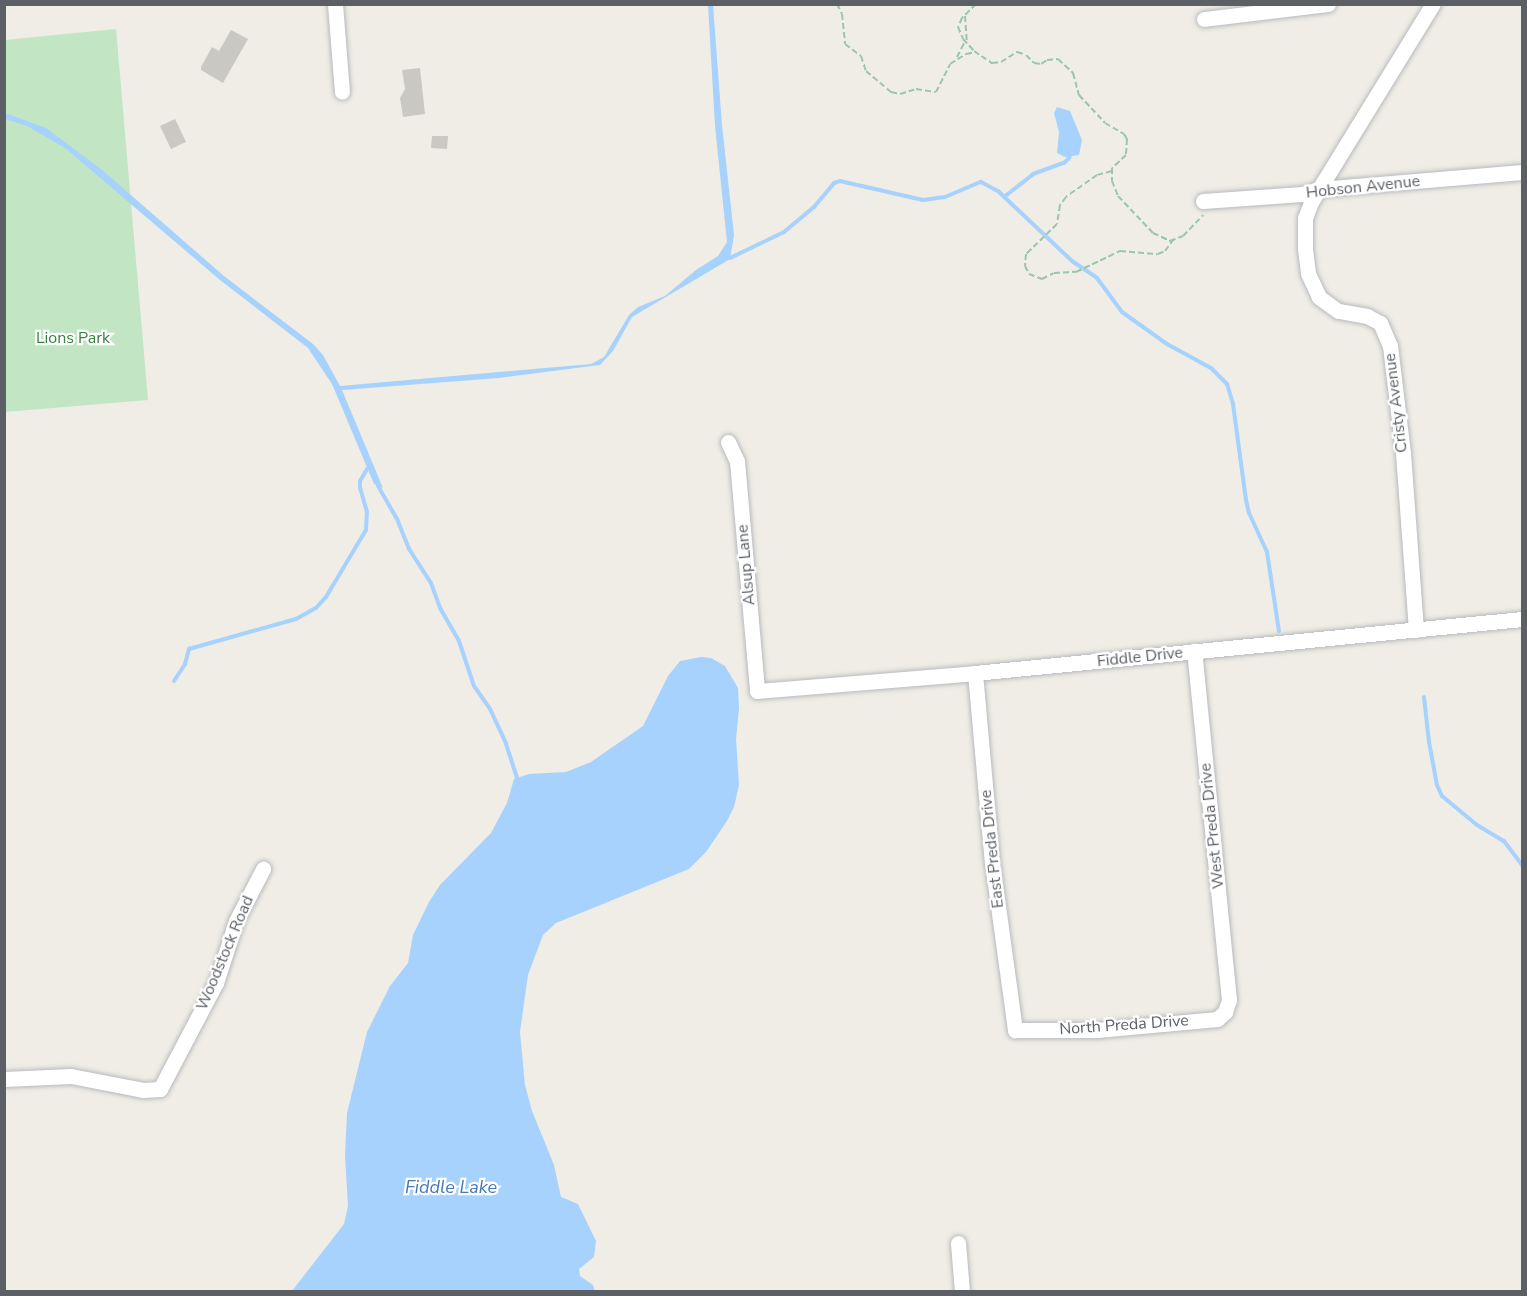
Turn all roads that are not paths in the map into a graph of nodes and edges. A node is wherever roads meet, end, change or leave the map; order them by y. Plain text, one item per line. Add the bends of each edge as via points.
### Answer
1 (335, 4) edge
2 (1328, 4) edge
3 (1433, 4) edge
4 (1204, 19) dead end
5 (342, 92) dead end
6 (1522, 171) edge
7 (1320, 189) junction
8 (1210, 200) road end
9 (728, 442) dead end
10 (1522, 619) edge
11 (1416, 630) junction
12 (1194, 651) junction
13 (975, 673) junction
14 (757, 691) joint
15 (263, 869) dead end
16 (1229, 1000) joint
17 (1012, 1024) joint
18 (4, 1079) edge
19 (958, 1243) dead end
20 (962, 1292) edge

1 - 5 street
2 - 4 street
3 - 7 street, Cristy Avenue
6 - 7 street, Hobson Avenue
7 - 8 street, Hobson Avenue via 1302,194
7 - 11 street, Cristy Avenue via 1305,218 1305,249 1319,297 1338,310 1380,323 1390,346 1403,453
9 - 14 street, Alsup Lane via 737,461
10 - 11 street, Fiddle Drive
11 - 12 street, Fiddle Drive
12 - 13 street, Fiddle Drive
12 - 16 street, West Preda Drive
13 - 14 street, Fiddle Drive
13 - 17 street, East Preda Drive
15 - 18 street, Woodstock Road via 236,921 216,983 160,1089 143,1090 71,1076
16 - 17 street, North Preda Drive via 1226,1012 1217,1019 1097,1029 1015,1030
19 - 20 street

